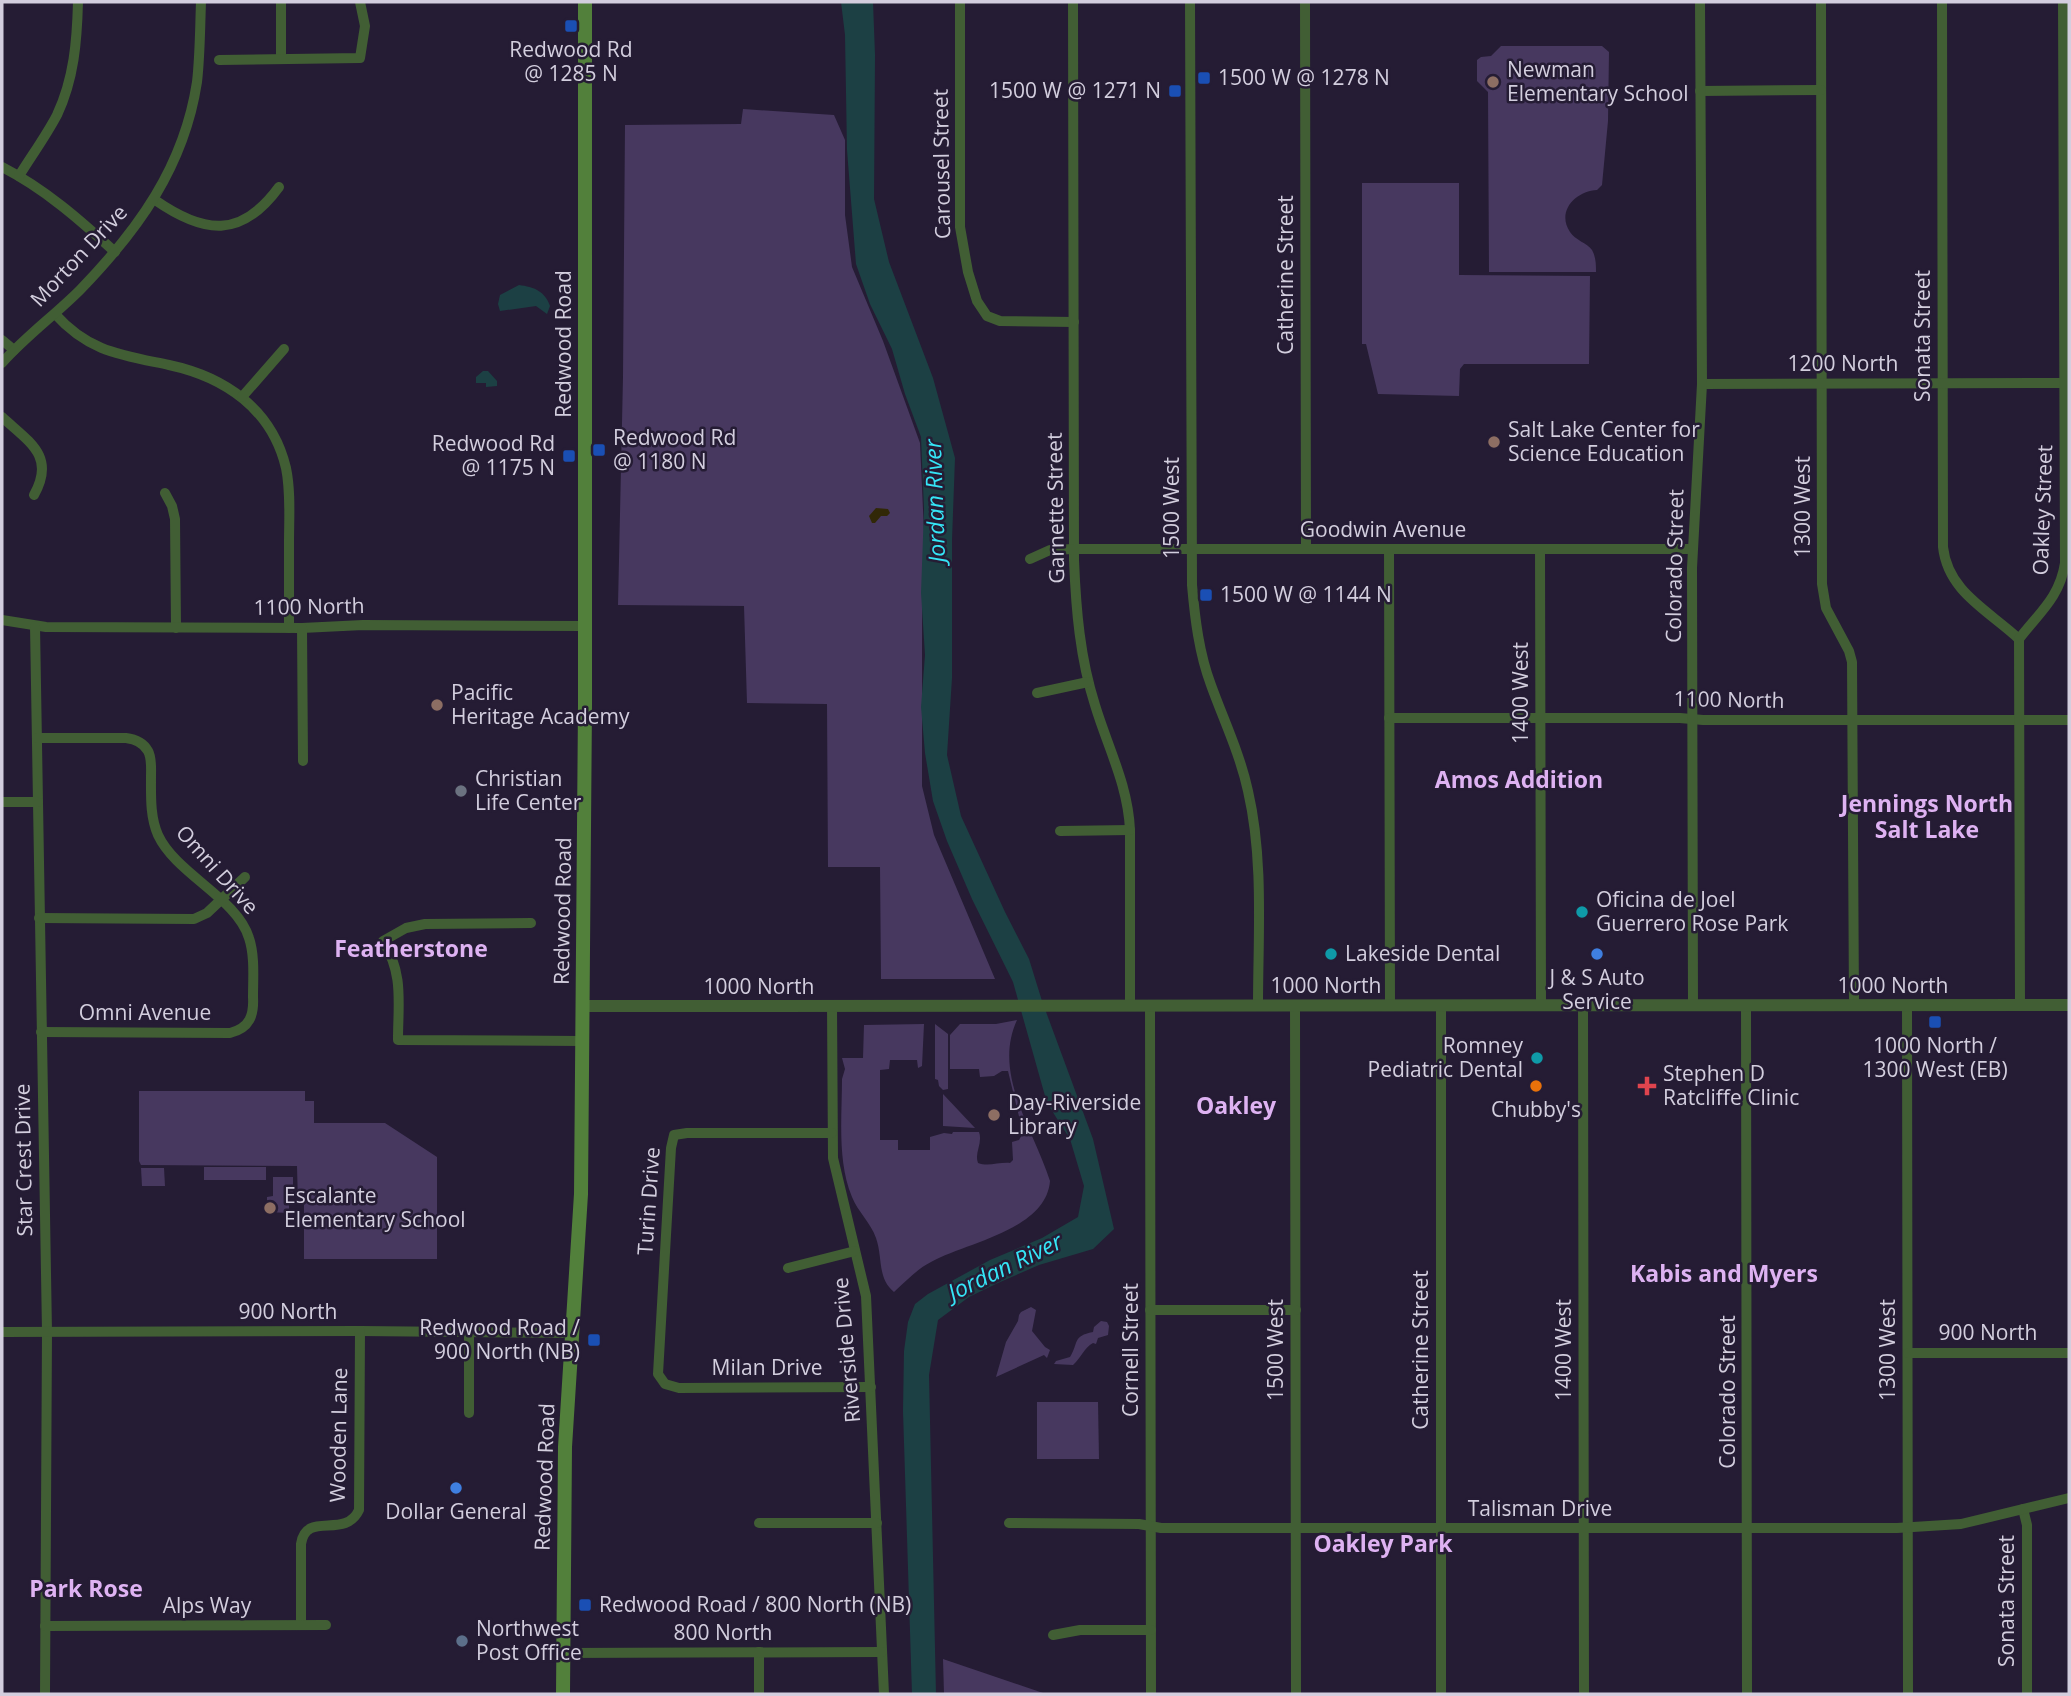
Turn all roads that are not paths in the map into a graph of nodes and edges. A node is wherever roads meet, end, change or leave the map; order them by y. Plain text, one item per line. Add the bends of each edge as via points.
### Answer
1 (78, 2) edge
2 (201, 2) edge
3 (281, 2) edge
4 (360, 2) edge
5 (585, 2) edge
6 (960, 2) edge
7 (1073, 2) edge
8 (1190, 2) edge
9 (1305, 2) edge
10 (1700, 2) edge
11 (1821, 2) edge
12 (1942, 2) edge
13 (2063, 2) edge
14 (281, 59) junction
15 (219, 60) dead end
16 (1821, 90) junction
17 (1700, 91) junction
18 (2, 167) edge
19 (19, 176) junction
20 (279, 187) dead end
21 (155, 200) junction
22 (115, 252) junction
23 (55, 314) junction
24 (1074, 322) junction
25 (2, 340) edge
26 (285, 349) dead end
27 (14, 350) junction
28 (2, 363) edge
29 (1822, 383) junction
30 (1943, 383) junction
31 (2067, 383) edge
32 (1702, 384) junction
33 (242, 397) junction
34 (2, 417) edge
35 (165, 493) dead end
36 (34, 495) dead end
37 (1074, 549) junction
38 (1191, 549) junction
39 (1306, 549) junction
40 (1389, 549) junction
41 (1540, 549) junction
42 (1692, 549) junction
43 (1030, 559) dead end
44 (2, 620) edge
45 (35, 626) junction
46 (585, 626) junction
47 (176, 628) junction
48 (289, 628) junction
49 (302, 628) junction
50 (2018, 639) junction
51 (1088, 681) junction
52 (1037, 694) dead end
53 (1389, 718) junction
54 (1540, 718) junction
55 (1692, 719) junction
56 (1852, 720) junction
57 (2019, 720) junction
58 (2069, 720) edge
59 (37, 738) junction
60 (303, 761) dead end
61 (2, 802) edge
62 (38, 802) junction
63 (1130, 830) junction
64 (1060, 831) dead end
65 (245, 877) dead end
66 (220, 900) junction
67 (39, 918) junction
68 (531, 923) dead end
69 (1295, 1005) junction
70 (1390, 1005) junction
71 (1441, 1005) junction
72 (1541, 1005) junction
73 (1583, 1005) junction
74 (1693, 1005) junction
75 (1746, 1005) junction
76 (1854, 1005) junction
77 (1907, 1005) junction
78 (2020, 1005) junction
79 (2069, 1005) edge
80 (583, 1006) junction
81 (832, 1006) junction
82 (1130, 1006) junction
83 (1150, 1006) junction
84 (1258, 1006) junction
85 (246, 1026) joint
86 (41, 1032) junction
87 (582, 1041) junction
88 (832, 1133) junction
89 (855, 1251) junction
90 (788, 1268) dead end
91 (1150, 1310) junction
92 (1296, 1310) junction
93 (360, 1331) junction
94 (2, 1332) edge
95 (47, 1332) junction
96 (469, 1333) junction
97 (573, 1333) junction
98 (1908, 1353) junction
99 (2069, 1353) edge
100 (665, 1384) joint
101 (871, 1387) junction
102 (469, 1413) dead end
103 (2069, 1498) edge
104 (2023, 1509) junction
105 (1009, 1522) dead end
106 (758, 1523) dead end
107 (877, 1523) junction
108 (1150, 1526) junction
109 (1908, 1527) junction
110 (1296, 1528) junction
111 (1441, 1528) junction
112 (1584, 1528) junction
113 (1747, 1528) junction
114 (301, 1625) junction
115 (326, 1625) dead end
116 (46, 1626) junction
117 (1150, 1630) junction
118 (1053, 1635) dead end
119 (759, 1652) junction
120 (882, 1652) junction
121 (563, 1653) junction
122 (45, 1694) edge
123 (563, 1694) edge
124 (759, 1694) edge
125 (884, 1694) edge
126 (1150, 1694) edge
127 (1296, 1694) edge
128 (1441, 1694) edge
129 (1584, 1694) edge
130 (1747, 1694) edge
131 (1908, 1694) edge
132 (2027, 1694) edge

1 - 19 street via 72,68 63,101
2 - 21 street, Morton Drive via 191,109
3 - 14 street
4 - 14 street via 365,26 360,58
5 - 46 main road, Redwood Road
6 - 24 street, Carousel Street via 960,227 977,301 987,316 1000,321
7 - 24 street, Garnette Street
8 - 38 street, 1500 West
9 - 39 street, Catherine Street
10 - 17 street, Colorado Street
11 - 16 street, 1300 West
12 - 30 street, Sonata Street
13 - 31 street, Oakley Street
14 - 15 street
16 - 17 street
16 - 29 street, 1300 West
17 - 32 street, Colorado Street
18 - 19 street
19 - 22 street via 64,207
20 - 21 street via 260,210 226,225 200,224
21 - 22 street, Morton Drive
22 - 23 street, Morton Drive
23 - 27 street, Morton Drive
23 - 33 street via 95,346 204,374
24 - 37 street, Garnette Street
25 - 27 street
26 - 33 street
27 - 28 street, Morton Drive
29 - 30 street, 1200 North
29 - 32 street, 1200 North
29 - 56 street, 1300 West via 1822,584 1826,608 1851,654
30 - 31 street, 1200 North
30 - 50 street, Sonata Street via 1945,563 1962,590
31 - 50 street, Oakley Street via 2063,573 2053,598
32 - 42 street, Colorado Street
33 - 48 street via 270,430 286,469
34 - 36 street via 41,458 42,478
35 - 47 street via 175,519
37 - 38 street, Goodwin Avenue
37 - 43 street, Goodwin Avenue via 1049,550
37 - 51 street, Garnette Street via 1078,630
38 - 39 street, Goodwin Avenue
38 - 84 street, 1500 West via 1200,649 1237,751 1253,815
39 - 40 street, Goodwin Avenue
40 - 41 street, Goodwin Avenue
40 - 53 street
41 - 42 street, Goodwin Avenue
41 - 54 street, 1400 West
42 - 55 street, Colorado Street
44 - 45 street, 1100 North
45 - 47 street, 1100 North
45 - 59 street, Star Crest Drive
46 - 49 street, 1100 North
46 - 80 main road, Redwood Road
47 - 48 street, 1100 North
48 - 49 street, 1100 North
49 - 60 street
50 - 57 street
51 - 52 street
51 - 63 street, Garnette Street via 1125,789
53 - 54 street, 1100 North
53 - 70 street
54 - 55 street, 1100 North
54 - 72 street, 1400 West
55 - 56 street, 1100 North
55 - 74 street, Colorado Street
56 - 57 street, 1100 North
56 - 76 street, 1300 West
57 - 58 street, 1100 North
57 - 78 street
59 - 62 street, Star Crest Drive
59 - 66 street, Omni Drive via 125,738 141,743 150,757 152,807 159,836
61 - 62 street
62 - 67 street, Star Crest Drive
63 - 64 street
63 - 82 street, Garnette Street
65 - 66 street
66 - 67 street via 194,919
66 - 85 street, Omni Drive via 244,926 251,945 253,1009
67 - 86 street, Star Crest Drive
68 - 87 street via 425,924 383,941 398,975 398,1040
69 - 70 street, 1000 North
69 - 84 street, 1000 North
69 - 92 street, 1500 West
70 - 71 street, 1000 North
71 - 72 street, 1000 North
71 - 111 street, Catherine Street
72 - 73 street, 1000 North
73 - 74 street, 1000 North
73 - 112 street, 1400 West
74 - 75 street, 1000 North
75 - 76 street, 1000 North
75 - 113 street, Colorado Street
76 - 77 street, 1000 North
77 - 78 street, 1000 North
77 - 98 street, 1300 West
78 - 79 street, 1000 North
80 - 81 street, 1000 North
80 - 87 main road, Redwood Road
81 - 82 street, 1000 North
81 - 88 street, Riverside Drive
82 - 83 street, 1000 North
83 - 84 street, 1000 North
83 - 91 street, Cornell Street
85 - 86 street, Omni Avenue via 225,1033
86 - 95 street, Star Crest Drive
87 - 97 main road, Redwood Road via 581,1194
88 - 89 street, Riverside Drive via 834,1167
88 - 100 street, Turin Drive via 674,1135 657,1365
89 - 90 street
89 - 101 street, Riverside Drive via 866,1296
91 - 92 street
91 - 108 street, Cornell Street
92 - 110 street, 1500 West
93 - 95 street, 900 North
93 - 96 street, 900 North
93 - 114 street, Wooden Lane via 359,1510 345,1524 314,1526 303,1535
94 - 95 street, 900 North
95 - 116 street, Star Crest Drive
96 - 97 street, 900 North
96 - 102 street
97 - 121 main road, Redwood Road via 565,1447
98 - 99 street, 900 North
98 - 109 street, 1300 West
100 - 101 street, Milan Drive via 679,1388
101 - 107 street, Riverside Drive
103 - 104 street, Talisman Drive
104 - 109 street, Talisman Drive via 1961,1524
104 - 132 street, Sonata Street
105 - 108 street, Talisman Drive
106 - 107 street
107 - 120 street, Riverside Drive
108 - 110 street, Talisman Drive
108 - 117 street, Cornell Street
109 - 113 street, Talisman Drive
109 - 131 street, 1300 West
110 - 111 street, Talisman Drive
110 - 127 street, 1500 West
111 - 112 street, Talisman Drive
111 - 128 street, Catherine Street
112 - 113 street, Talisman Drive
112 - 129 street, 1400 West
113 - 130 street, Colorado Street
114 - 115 street, Alps Way
114 - 116 street, Alps Way
116 - 122 street, Star Crest Drive
117 - 118 street via 1080,1630
117 - 126 street, Cornell Street
119 - 120 street, 800 North
119 - 121 street, 800 North
119 - 124 street
120 - 125 street, Riverside Drive
121 - 123 main road, Redwood Road

